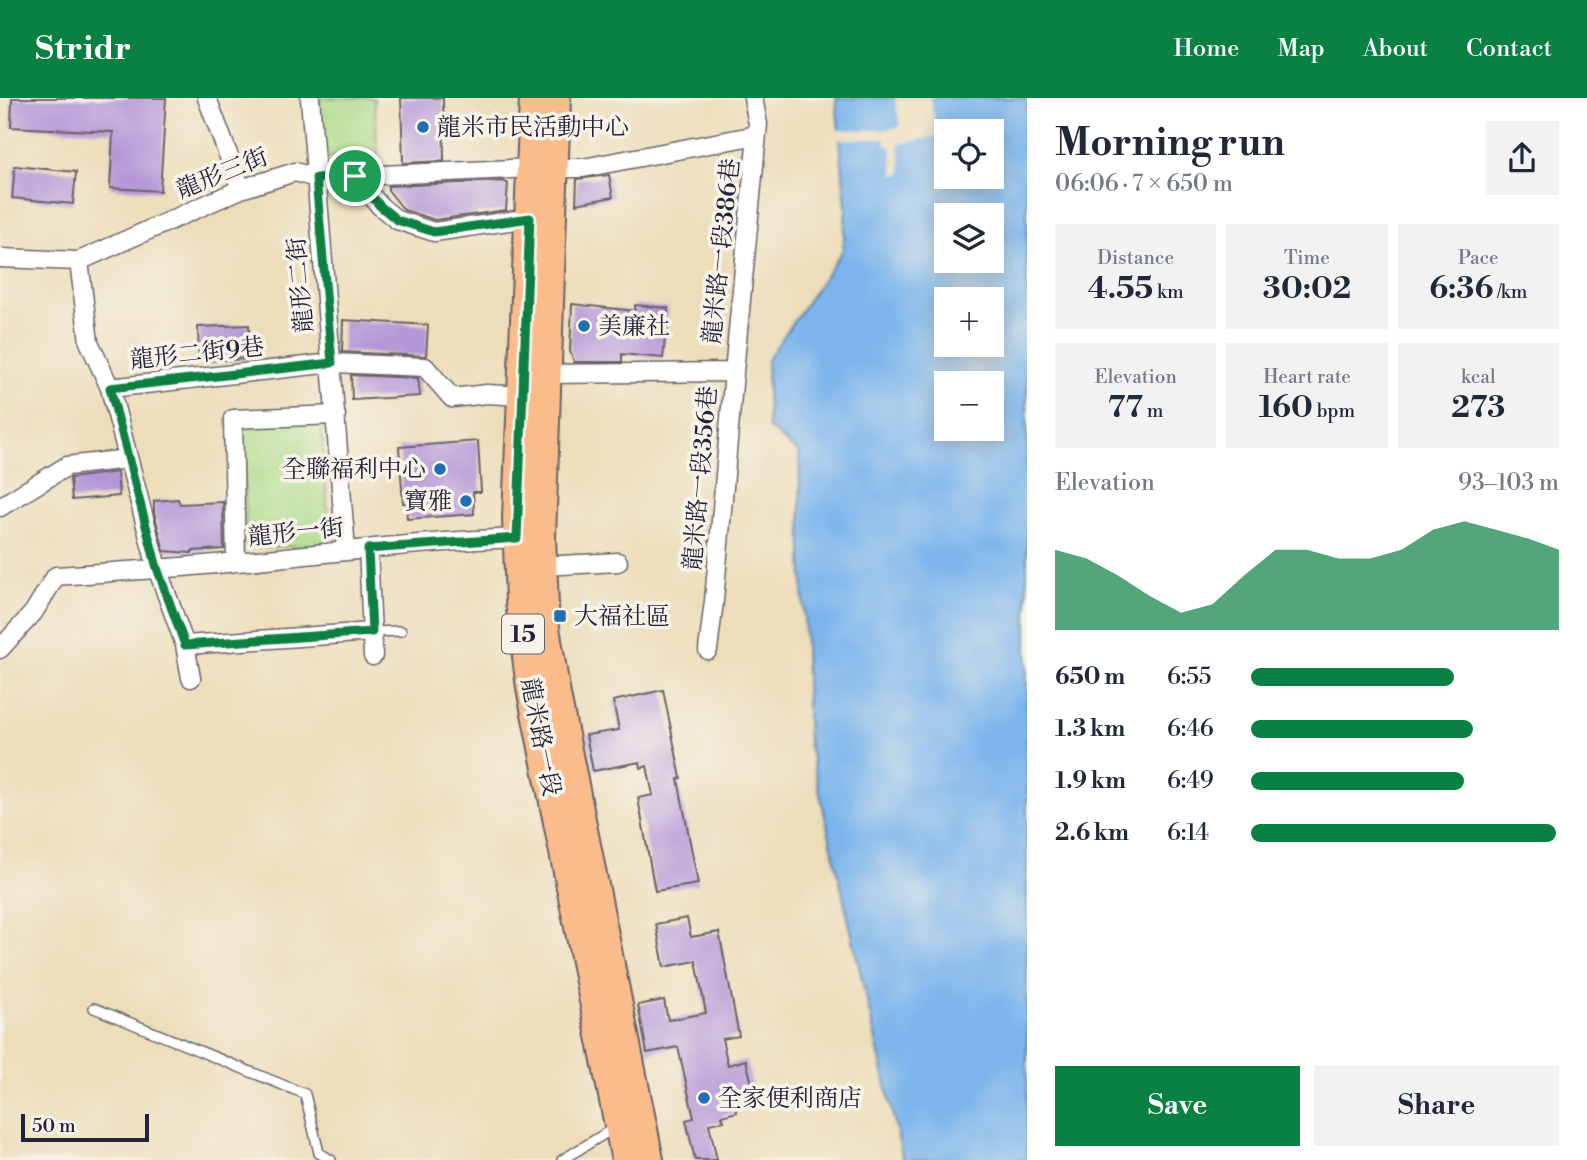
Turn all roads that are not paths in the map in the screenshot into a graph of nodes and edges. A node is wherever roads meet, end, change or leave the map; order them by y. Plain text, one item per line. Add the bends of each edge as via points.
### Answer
1 (207, 98) edge
2 (310, 98) edge
3 (534, 98) edge
4 (556, 98) edge
5 (753, 98) edge
6 (757, 135) junction
7 (543, 168) junction
8 (355, 176) junction
9 (316, 178) junction
10 (241, 189) junction
11 (530, 218) junction
12 (0, 258) edge
13 (79, 261) junction
14 (332, 363) junction
15 (734, 372) junction
16 (546, 374) junction
17 (110, 388) junction
18 (523, 396) junction
19 (335, 415) junction
20 (128, 459) junction
21 (0, 507) edge
22 (529, 538) junction
23 (368, 549) junction
24 (346, 551) junction
25 (236, 562) junction
26 (618, 562) dead end
27 (542, 566) junction
28 (157, 568) junction
29 (401, 631) dead end
30 (372, 632) junction
31 (185, 645) junction
32 (0, 649) edge
33 (708, 650) dead end
34 (373, 656) dead end
35 (191, 678) dead end
36 (94, 1008) dead end
37 (619, 1125) junction
38 (331, 1160) edge
39 (562, 1160) edge
40 (626, 1160) edge
41 (649, 1160) edge

1 - 10 street
2 - 9 street, 龍形二街
3 - 7 main road, 龍米路一段 / 15
4 - 7 main road, 龍米路一段 / 15
5 - 6 street, 龍米路一段386巷
6 - 7 street, 龍米路一段386巷 via 583,168
6 - 15 street, 龍米路一段386巷
7 - 8 street, 龍形三街
7 - 11 main road, 龍米路一段 / 15
7 - 16 main road, 龍米路一段 / 15
8 - 9 street, 龍形三街
8 - 11 street via 397,220 434,232
9 - 10 street, 龍形三街 via 295,172
9 - 14 street, 龍形二街
10 - 13 street, 龍形三街
11 - 18 main road, 龍米路一段 / 15
12 - 13 street, 龍形三街
13 - 17 street via 89,342
14 - 17 street, 龍形二街9巷
14 - 18 street, 龍形二街9巷 via 425,367 452,398
14 - 19 street, 龍形二街
15 - 16 street, 龍米路一段356巷
15 - 33 street, 龍米路一段356巷
16 - 22 main road, 龍米路一段 / 15
17 - 20 street
18 - 22 main road, 龍米路一段 / 15
19 - 24 street, 龍形二街
19 - 25 street via 233,419
20 - 21 street via 67,466
20 - 28 street
22 - 23 street, 龍形一街
22 - 27 main road, 龍米路一段 / 15
22 - 37 main road, 龍米路一段 / 15 via 522,622 531,688
23 - 24 street, 龍形一街
23 - 30 street
24 - 25 street, 龍形一街
25 - 28 street, 龍形一街
26 - 27 street
27 - 41 main road, 龍米路一段 / 15 via 552,673
28 - 31 street
28 - 32 street, 龍形一街 via 56,576 33,613
29 - 30 lane
30 - 31 street
30 - 34 street
31 - 35 street
36 - 38 lane via 304,1094 319,1153
37 - 39 lane
37 - 40 main road, 龍米路一段 / 15

